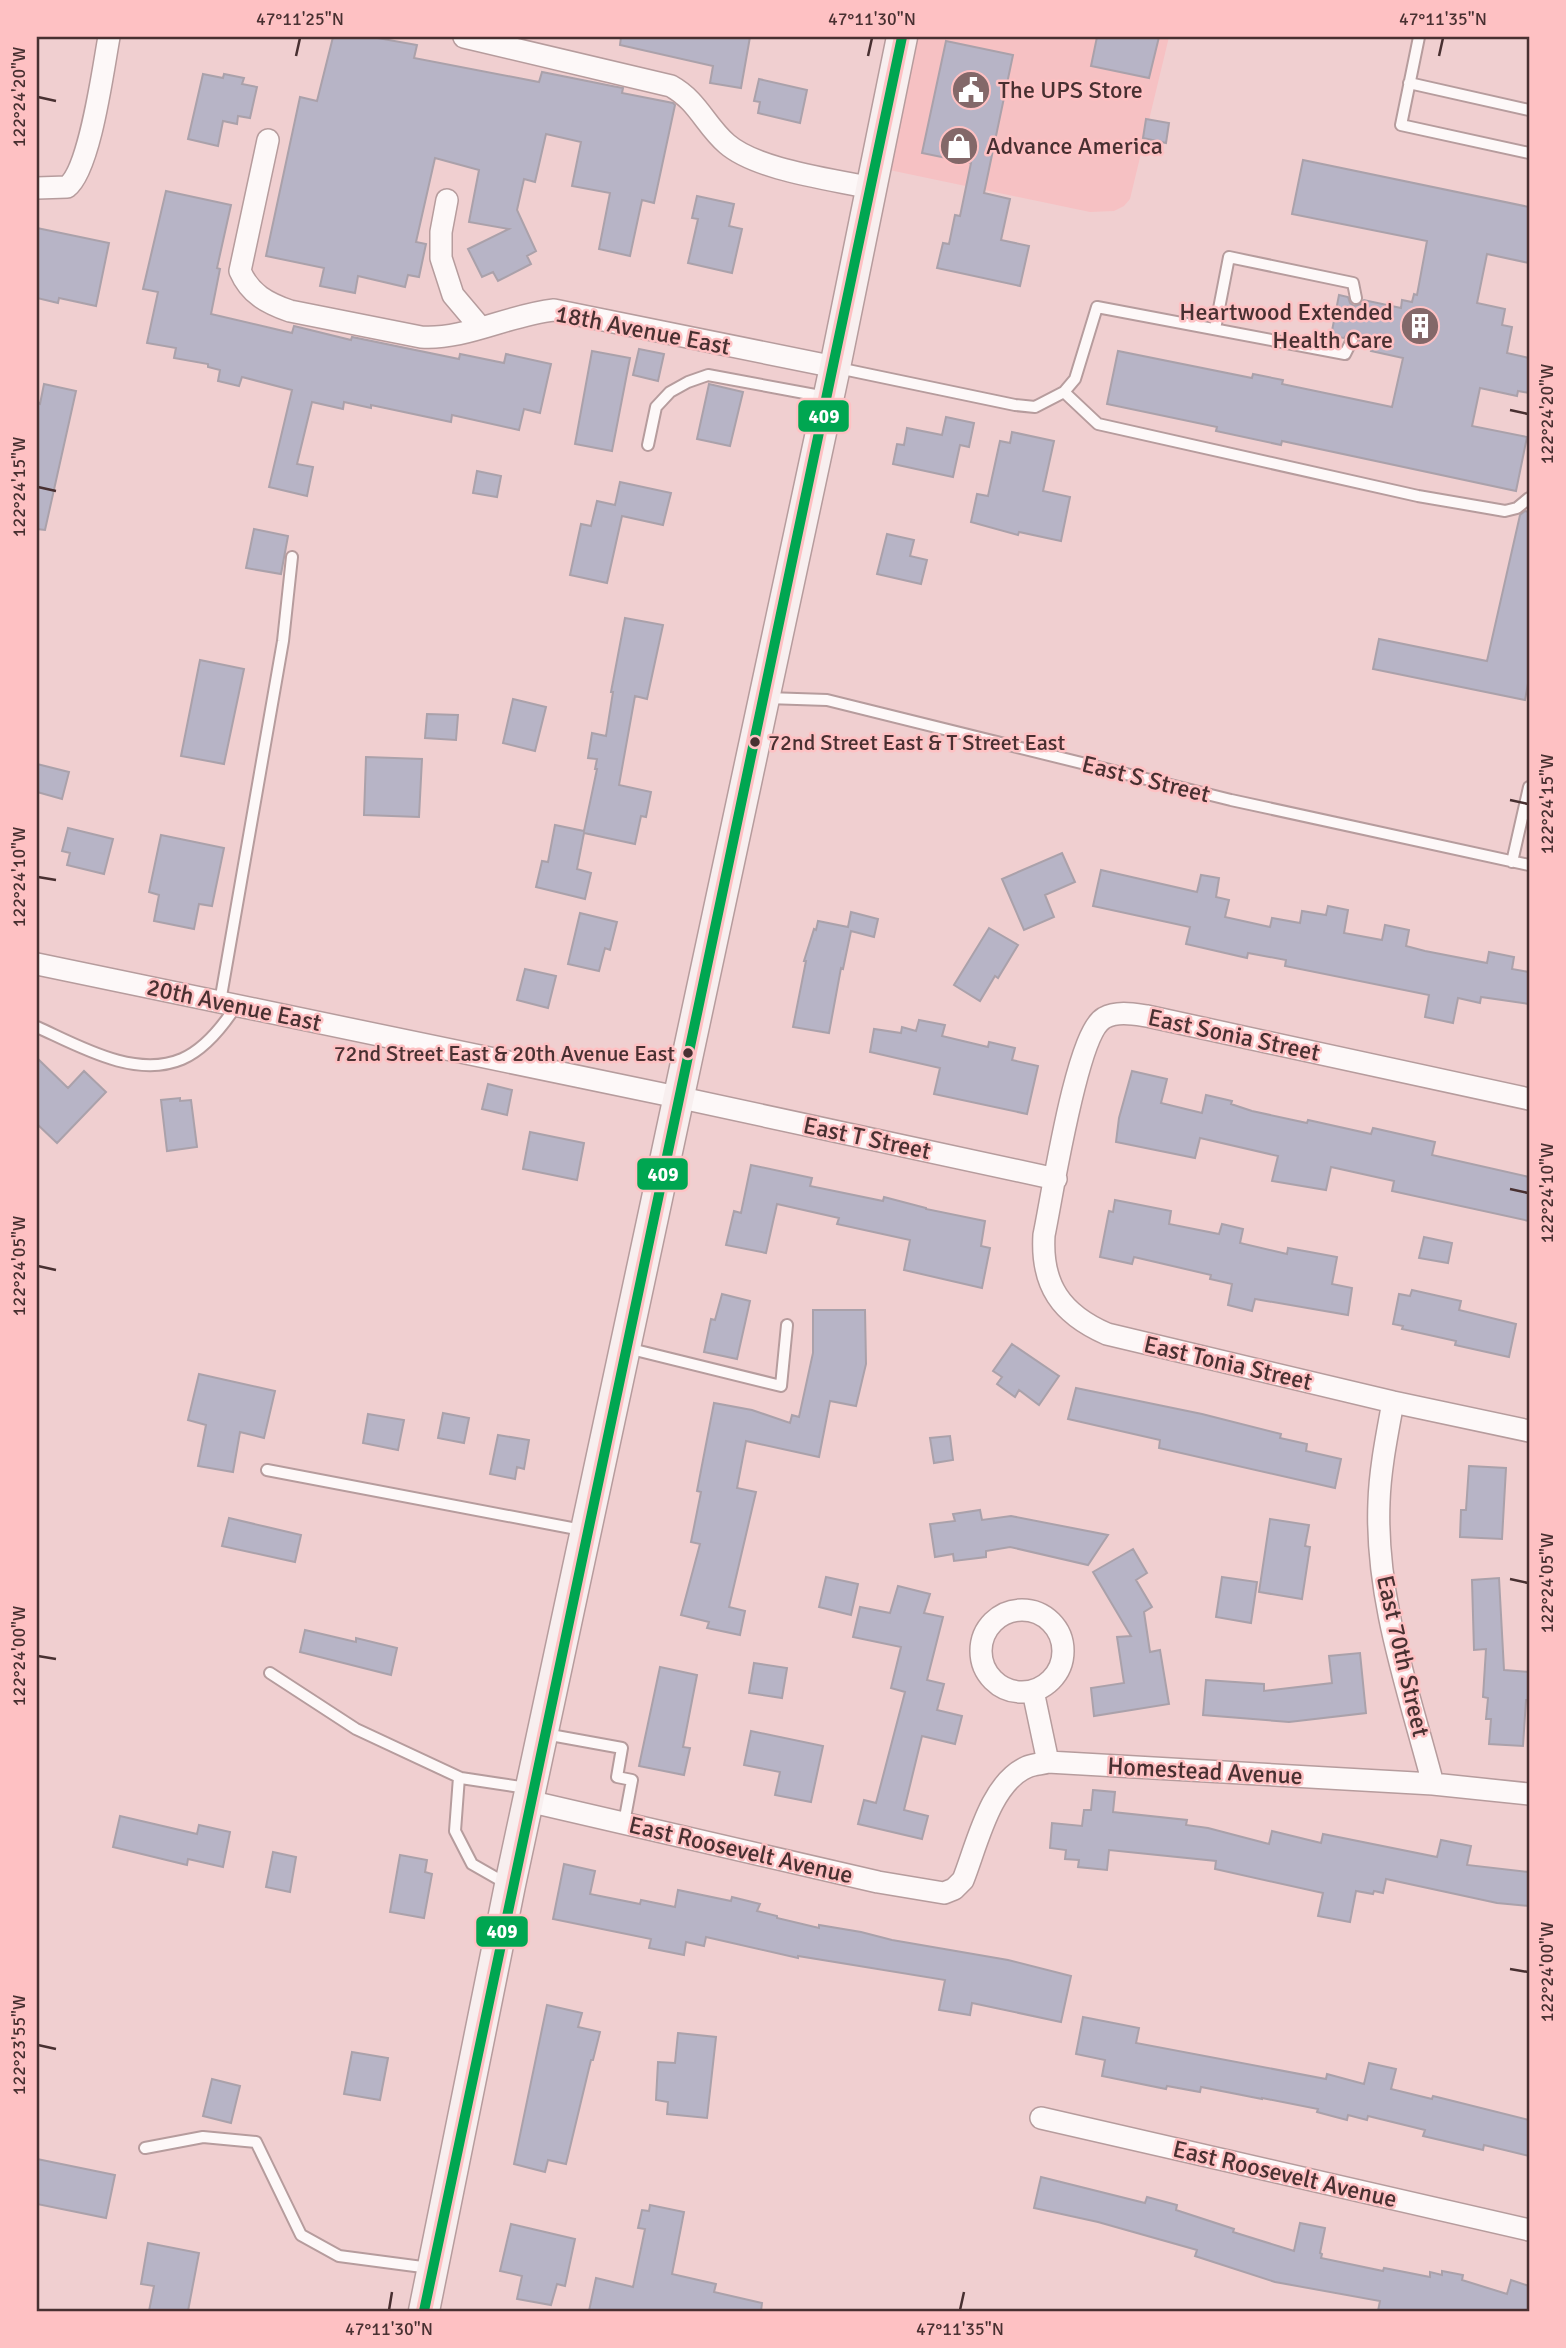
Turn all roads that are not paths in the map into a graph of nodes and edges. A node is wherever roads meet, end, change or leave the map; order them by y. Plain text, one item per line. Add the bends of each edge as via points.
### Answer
1 (109, 37) edge
2 (464, 37) edge
3 (902, 37) edge
4 (1419, 37) edge
5 (1409, 83) junction
6 (1529, 110) edge
7 (268, 139) dead end
8 (1529, 153) edge
9 (37, 188) edge
10 (871, 188) junction
11 (447, 200) dead end
12 (1356, 298) dead end
13 (480, 327) junction
14 (1215, 330) junction
15 (1352, 340) dead end
16 (835, 367) junction
17 (1064, 392) junction
18 (829, 397) junction
19 (648, 445) dead end
20 (1529, 498) edge
21 (292, 557) dead end
22 (764, 698) junction
23 (1529, 787) edge
24 (1525, 826) edge
25 (1512, 862) junction
26 (1529, 865) edge
27 (37, 964) edge
28 (228, 1004) junction
29 (37, 1027) edge
30 (677, 1097) junction
31 (1529, 1099) edge
32 (1056, 1179) junction
33 (788, 1325) dead end
34 (624, 1347) junction
35 (1393, 1402) junction
36 (1529, 1431) edge
37 (267, 1470) dead end
38 (585, 1530) junction
39 (270, 1673) dead end
40 (1033, 1691) dead end
41 (542, 1733) junction
42 (1048, 1762) junction
43 (459, 1777) junction
44 (1433, 1784) junction
45 (1529, 1794) edge
46 (529, 1795) junction
47 (624, 1823) junction
48 (510, 1885) junction
49 (954, 1889) joint
50 (1041, 2118) dead end
51 (145, 2148) dead end
52 (1529, 2230) edge
53 (433, 2269) junction
54 (424, 2311) edge

1 - 9 street via 77,177 60,189
2 - 10 street via 671,86 685,94 726,143 747,157
3 - 10 main road
4 - 5 lane
5 - 6 lane
5 - 8 lane via 1401,125
7 - 13 street, 18th Avenue East via 240,271 252,290 270,304 290,311 421,337 458,335
10 - 16 main road
11 - 13 street via 441,258 453,295
12 - 14 lane via 1353,283 1229,257
13 - 16 street, 18th Avenue East via 554,310
14 - 15 lane via 1345,354
14 - 17 lane via 1097,307 1075,379
16 - 17 lane via 1015,405 1035,407
16 - 18 main road
17 - 20 lane via 1098,424 1418,496 1505,511
18 - 19 lane via 708,375 670,393 656,407
18 - 22 main road
21 - 28 lane
22 - 25 lane, East S Street via 827,700 1231,800
22 - 30 main road
23 - 24 lane
24 - 25 lane
25 - 26 lane, East S Street
27 - 28 street, 20th Avenue East
28 - 29 lane via 227,1020 202,1046 182,1059 158,1065 128,1063
28 - 30 street, 20th Avenue East
30 - 32 street, East T Street
30 - 34 main road
31 - 32 street, East Sonia Street via 1122,1014 1098,1023 1089,1040 1077,1072
32 - 35 street, East Tonia Street via 1043,1255 1055,1292 1084,1324 1107,1334
33 - 34 lane via 781,1386
34 - 38 main road
35 - 36 street, East Tonia Street
35 - 44 street, East 70th Street via 1379,1502 1383,1578
37 - 38 lane
38 - 41 main road
39 - 43 lane via 356,1729
40 - 42 street
41 - 46 main road
41 - 47 lane via 622,1748 617,1777 632,1780
42 - 44 street, Homestead Avenue
42 - 49 street, Homestead Avenue via 1027,1766 995,1795 963,1880
43 - 46 lane
43 - 48 lane via 455,1831 472,1864
44 - 45 street, Homestead Avenue
46 - 47 street, East Roosevelt Avenue
46 - 48 main road
47 - 49 street, East Roosevelt Avenue via 932,1893
48 - 53 main road
50 - 52 street, East Roosevelt Avenue
51 - 53 lane via 202,2137 256,2142 301,2235 339,2256
53 - 54 main road

